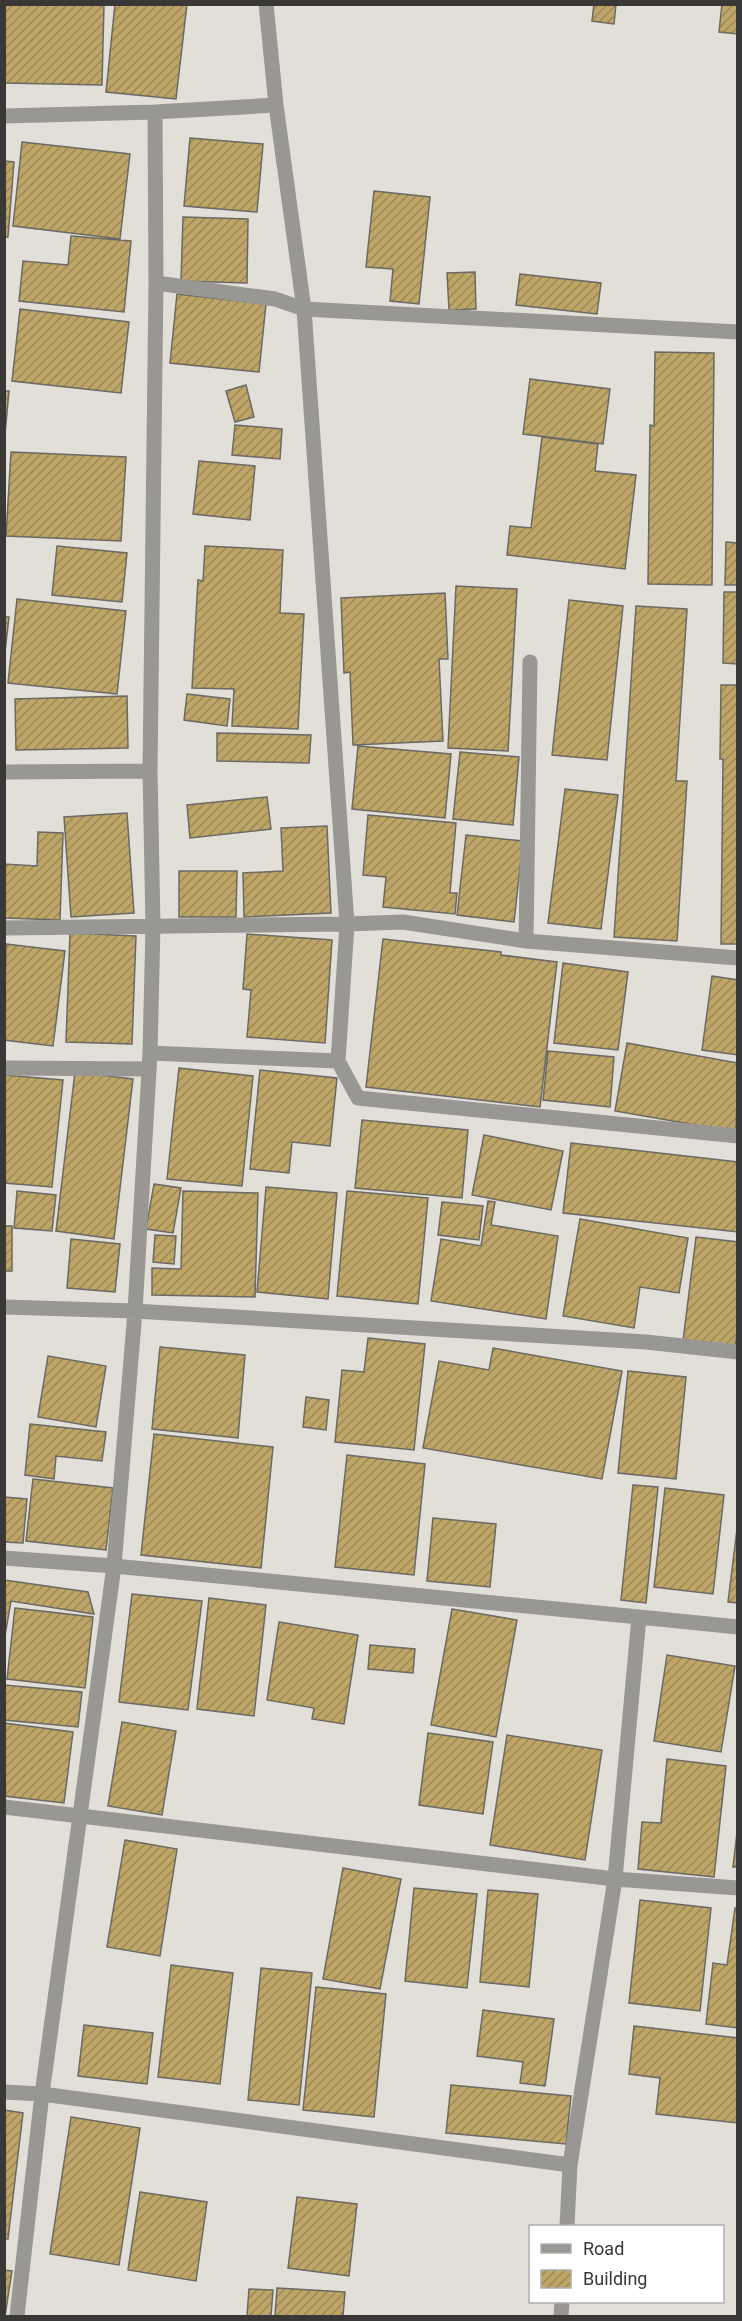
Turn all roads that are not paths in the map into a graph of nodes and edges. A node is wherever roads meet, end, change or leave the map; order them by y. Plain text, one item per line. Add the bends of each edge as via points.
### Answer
1 (267, 4) edge
2 (276, 105) junction
3 (155, 112) junction
4 (4, 116) edge
5 (156, 283) junction
6 (304, 309) junction
7 (738, 332) edge
8 (530, 662) dead end
9 (150, 771) junction
10 (4, 772) edge
11 (347, 924) junction
12 (153, 926) junction
13 (4, 928) edge
14 (526, 941) junction
15 (738, 958) edge
16 (149, 1061) junction
17 (338, 1061) junction
18 (4, 1068) edge
19 (738, 1136) edge
20 (4, 1307) edge
21 (135, 1311) junction
22 (738, 1352) edge
23 (4, 1558) edge
24 (114, 1566) junction
25 (639, 1617) junction
26 (738, 1627) edge
27 (4, 1807) edge
28 (80, 1815) junction
29 (615, 1879) junction
30 (738, 1888) edge
31 (4, 2092) edge
32 (42, 2094) junction
33 (570, 2165) junction
34 (567, 2225) edge
35 (17, 2316) edge

1 - 2 street
2 - 3 street
2 - 6 street
3 - 4 street
3 - 5 street
5 - 6 street via 275,299
5 - 9 street
6 - 7 street
6 - 11 street
8 - 14 street
9 - 10 street
9 - 12 street
11 - 12 street
11 - 14 street via 403,922
11 - 17 street
12 - 13 street
12 - 16 street
14 - 15 street
16 - 17 street
16 - 18 street
16 - 21 street
17 - 19 street via 358,1098
20 - 21 street
21 - 22 street via 646,1342
21 - 24 street
23 - 24 street
24 - 25 street
24 - 28 street
25 - 26 street
25 - 29 street
27 - 28 street
28 - 29 street
28 - 32 street
29 - 30 street
29 - 33 street
31 - 32 street
32 - 33 street
32 - 35 street
33 - 34 street

